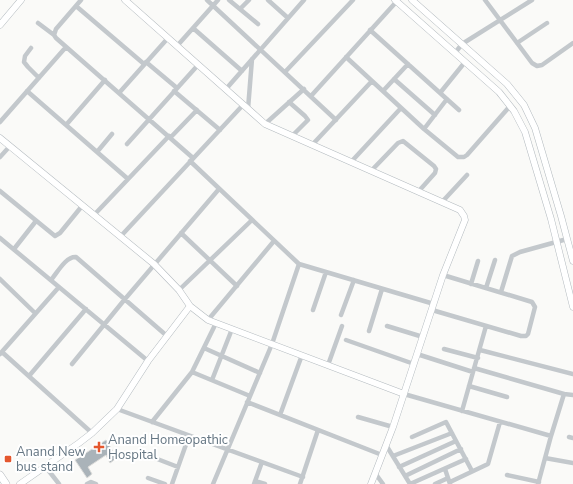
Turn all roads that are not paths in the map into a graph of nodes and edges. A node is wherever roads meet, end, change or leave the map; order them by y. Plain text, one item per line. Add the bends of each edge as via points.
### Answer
1 (81, 0) edge
2 (124, 0) edge
3 (207, 0) edge
4 (218, 0) edge
5 (229, 0) edge
6 (249, 0) edge
7 (268, 0) edge
8 (304, 0) edge
9 (353, 0) edge
10 (396, 0) edge
11 (412, 0) edge
12 (485, 0) edge
13 (532, 0) edge
14 (19, 1) edge
15 (76, 6) junction
16 (213, 6) junction
17 (240, 9) junction
18 (288, 18) junction
19 (500, 20) junction
20 (38, 23) dead end
21 (547, 23) dead end
22 (258, 24) dead end
23 (0, 25) edge
24 (193, 28) junction
25 (370, 30) junction
26 (54, 35) junction
27 (168, 38) junction
28 (517, 43) junction
29 (573, 43) edge
30 (462, 44) junction
31 (177, 46) junction
32 (66, 47) junction
33 (31, 48) dead end
34 (261, 50) junction
35 (455, 53) junction
36 (346, 57) junction
37 (252, 59) junction
38 (465, 62) junction
39 (145, 63) junction
40 (408, 64) junction
41 (198, 65) junction
42 (242, 71) junction
43 (285, 72) junction
44 (40, 78) junction
45 (394, 78) junction
46 (105, 80) junction
47 (372, 81) junction
48 (226, 89) junction
49 (304, 89) junction
50 (176, 90) junction
51 (27, 91) junction
52 (383, 91) junction
53 (440, 92) junction
54 (119, 93) junction
55 (311, 96) junction
56 (447, 99) junction
57 (289, 102) junction
58 (510, 106) junction
59 (246, 107) junction
60 (401, 108) junction
61 (197, 110) junction
62 (459, 110) dead end
63 (435, 114) junction
64 (149, 119) junction
65 (336, 120) junction
66 (0, 122) edge
67 (66, 124) junction
68 (265, 124) junction
69 (424, 129) junction
70 (220, 130) junction
71 (112, 134) dead end
72 (292, 136) junction
73 (169, 137) junction
74 (0, 138) edge
75 (127, 144) dead end
76 (312, 145) junction
77 (10, 146) junction
78 (97, 152) junction
79 (0, 157) edge
80 (192, 160) junction
81 (351, 162) junction
82 (371, 171) junction
83 (467, 175) dead end
84 (128, 179) junction
85 (220, 189) junction
86 (0, 191) edge
87 (418, 192) junction
88 (442, 202) junction
89 (82, 206) junction
90 (94, 215) junction
91 (252, 220) junction
92 (36, 221) junction
93 (181, 233) junction
94 (120, 236) junction
95 (0, 238) edge
96 (567, 239) junction
97 (274, 241) junction
98 (556, 242) junction
99 (14, 250) junction
100 (210, 260) junction
101 (495, 260) dead end
102 (478, 261) dead end
103 (573, 261) edge
104 (154, 264) junction
105 (299, 264) junction
106 (326, 272) junction
107 (444, 276) junction
108 (0, 279) edge
109 (51, 280) junction
110 (354, 280) junction
111 (4, 283) junction
112 (471, 284) junction
113 (59, 286) junction
114 (237, 286) junction
115 (0, 288) edge
116 (382, 288) junction
117 (486, 288) junction
118 (179, 290) junction
119 (501, 292) junction
120 (125, 299) junction
121 (190, 306) junction
122 (433, 307) junction
123 (573, 307) edge
124 (86, 309) junction
125 (313, 310) dead end
126 (35, 314) junction
127 (341, 316) dead end
128 (208, 320) junction
129 (216, 323) junction
130 (104, 324) junction
131 (342, 326) dead end
132 (387, 326) dead end
133 (486, 326) junction
134 (232, 329) junction
135 (369, 331) dead end
136 (167, 336) junction
137 (423, 337) junction
138 (346, 340) dead end
139 (272, 344) junction
140 (204, 348) junction
141 (444, 349) dead end
142 (480, 350) junction
143 (1, 353) edge
144 (417, 354) junction
145 (302, 355) junction
146 (221, 356) junction
147 (478, 358) junction
148 (148, 361) junction
149 (72, 364) dead end
150 (414, 364) junction
151 (328, 365) junction
152 (474, 370) junction
153 (192, 372) junction
154 (260, 372) junction
155 (573, 374) edge
156 (29, 376) junction
157 (212, 380) junction
158 (469, 386) junction
159 (404, 394) junction
160 (564, 394) junction
161 (250, 396) junction
162 (573, 396) edge
163 (507, 397) dead end
164 (248, 402) junction
165 (117, 409) junction
166 (462, 410) junction
167 (280, 415) junction
168 (358, 417) dead end
169 (152, 422) junction
170 (500, 422) junction
171 (393, 427) junction
172 (318, 430) junction
173 (92, 433) junction
174 (452, 433) junction
175 (189, 436) junction
176 (551, 436) junction
177 (412, 437) dead end
178 (456, 441) junction
179 (386, 445) junction
180 (461, 449) junction
181 (228, 450) junction
182 (147, 455) dead end
183 (382, 455) junction
184 (393, 456) junction
185 (545, 458) junction
186 (466, 459) junction
187 (262, 462) junction
188 (573, 463) edge
189 (45, 466) junction
190 (178, 467) junction
191 (399, 467) junction
192 (445, 469) junction
193 (472, 471) junction
194 (376, 473) junction
195 (0, 475) edge
196 (506, 475) dead end
197 (405, 476) junction
198 (302, 477) junction
199 (148, 478) dead end
200 (449, 481) edge
201 (254, 482) edge
202 (4, 483) edge
203 (538, 483) edge
204 (20, 484) edge
205 (59, 484) edge
206 (87, 484) edge
207 (96, 484) edge
208 (164, 484) edge
209 (172, 484) edge
210 (213, 484) edge
211 (265, 484) edge
212 (300, 484) edge
213 (371, 484) edge
214 (383, 484) edge
215 (410, 484) edge
216 (435, 484) edge

1 - 15 street
2 - 27 street
3 - 16 street
4 - 16 street
5 - 17 street
6 - 17 street
7 - 18 street
8 - 18 street
9 - 43 street
10 - 25 street
10 - 35 street
11 - 30 street
12 - 19 street
13 - 19 street
14 - 23 street
15 - 26 street via 56,29
15 - 39 street
16 - 24 street
16 - 34 street
17 - 22 street
18 - 34 street
19 - 28 street
19 - 30 street
20 - 26 street
21 - 28 street
24 - 31 street
24 - 42 street
25 - 36 street
25 - 40 street
26 - 32 street
27 - 31 street
27 - 39 street
28 - 29 street via 537,66
30 - 35 street
30 - 96 street via 507,84 524,105 535,128
31 - 41 street
32 - 44 street
32 - 46 street
33 - 44 street via 24,62
34 - 37 street
34 - 43 street
35 - 38 street
36 - 47 street
36 - 55 street
37 - 42 street
37 - 59 street
38 - 53 street
38 - 58 street via 499,92
39 - 50 street
39 - 54 street
40 - 45 street
40 - 53 street
41 - 48 street
41 - 50 street
42 - 48 street
43 - 49 street
44 - 51 street
45 - 52 street
45 - 63 street
46 - 54 street
46 - 67 street
47 - 52 street
47 - 65 street
48 - 59 street
49 - 55 street
49 - 57 street
50 - 61 street
50 - 64 street
51 - 66 street
51 - 67 street
52 - 60 street
53 - 56 street
54 - 64 street
55 - 65 street
56 - 62 street
56 - 63 street
57 - 68 street
57 - 72 street via 308,120
58 - 69 street via 464,157 458,157
58 - 98 street via 525,132
59 - 68 street
59 - 70 street
60 - 69 street
60 - 81 street
61 - 70 street
61 - 73 street
63 - 69 street
64 - 73 street
64 - 75 street
65 - 76 street
67 - 78 street
68 - 72 street
70 - 80 street
71 - 78 street
72 - 76 street
73 - 80 street
73 - 84 street
74 - 77 street
76 - 81 street
77 - 79 street
77 - 89 street
78 - 84 street
80 - 85 street
80 - 94 street
81 - 82 street
82 - 87 street
82 - 87 street via 403,141 436,169
83 - 88 street
84 - 90 street
85 - 91 street
85 - 93 street
86 - 92 street
87 - 88 street
88 - 107 street via 460,210 464,216
89 - 90 street
89 - 92 street via 55,236
90 - 94 street
91 - 97 street
91 - 100 street
92 - 99 street
93 - 100 street
93 - 104 street
94 - 104 street
95 - 99 street
96 - 98 street
96 - 103 street
97 - 105 street
97 - 114 street
98 - 119 street via 512,256
98 - 123 street
99 - 109 street
100 - 114 street
100 - 118 street
101 - 117 street
102 - 112 street
104 - 118 street
104 - 120 street
105 - 106 street
105 - 139 street
106 - 110 street
106 - 125 street
107 - 112 street
107 - 122 street
108 - 111 street
109 - 113 street
109 - 120 street via 73,257
110 - 116 street
110 - 127 street
111 - 115 street
111 - 126 street
112 - 117 street
113 - 124 street
113 - 126 street
114 - 128 street
116 - 122 street
116 - 135 street
117 - 119 street
118 - 121 street
119 - 133 street via 534,304 528,334 524,337
120 - 130 street
120 - 136 street
121 - 128 street
121 - 136 street
122 - 133 street
122 - 137 street
124 - 130 street
124 - 156 street
126 - 143 street
128 - 129 street
129 - 134 street
129 - 140 street
130 - 148 street
130 - 149 street
131 - 151 street
132 - 137 street
133 - 142 street
134 - 139 street
134 - 146 street
136 - 148 street
137 - 144 street
138 - 150 street
139 - 145 street
139 - 154 street
140 - 146 street
140 - 153 street
141 - 147 street
142 - 147 street
142 - 155 street
143 - 156 street
144 - 150 street
144 - 152 street
145 - 151 street
145 - 167 street
146 - 154 street
146 - 157 street
147 - 152 street
148 - 165 street
150 - 159 street
151 - 159 street
152 - 158 street
152 - 160 street
153 - 157 street
153 - 169 street
154 - 161 street
156 - 173 street
157 - 161 street
158 - 163 street
158 - 166 street
159 - 166 street
159 - 171 street
160 - 162 street
160 - 176 street
161 - 164 street
164 - 167 street
164 - 181 street
165 - 169 street
165 - 173 street
166 - 170 street
167 - 172 street
168 - 171 street
169 - 175 street
170 - 176 street
170 - 193 street via 488,464
171 - 179 street
172 - 183 street
172 - 198 street
173 - 189 street
174 - 177 street via 448,424 444,422
174 - 178 street
174 - 184 street
175 - 181 street
175 - 190 street
176 - 185 street
178 - 180 street
178 - 191 street
179 - 183 street
179 - 184 street
180 - 186 street
180 - 197 street
181 - 187 street
181 - 210 street
182 - 190 street
183 - 194 street
184 - 191 street
185 - 188 street
185 - 203 street
186 - 192 street
186 - 193 street
187 - 198 street
187 - 201 street
189 - 204 street
189 - 205 street
190 - 209 street
191 - 197 street
192 - 200 street
192 - 215 street
193 - 200 street
194 - 213 street
194 - 214 street
195 - 202 main road
196 - 203 street
197 - 215 street
198 - 212 street
199 - 208 street
200 - 216 street
201 - 211 street
206 - 207 street

